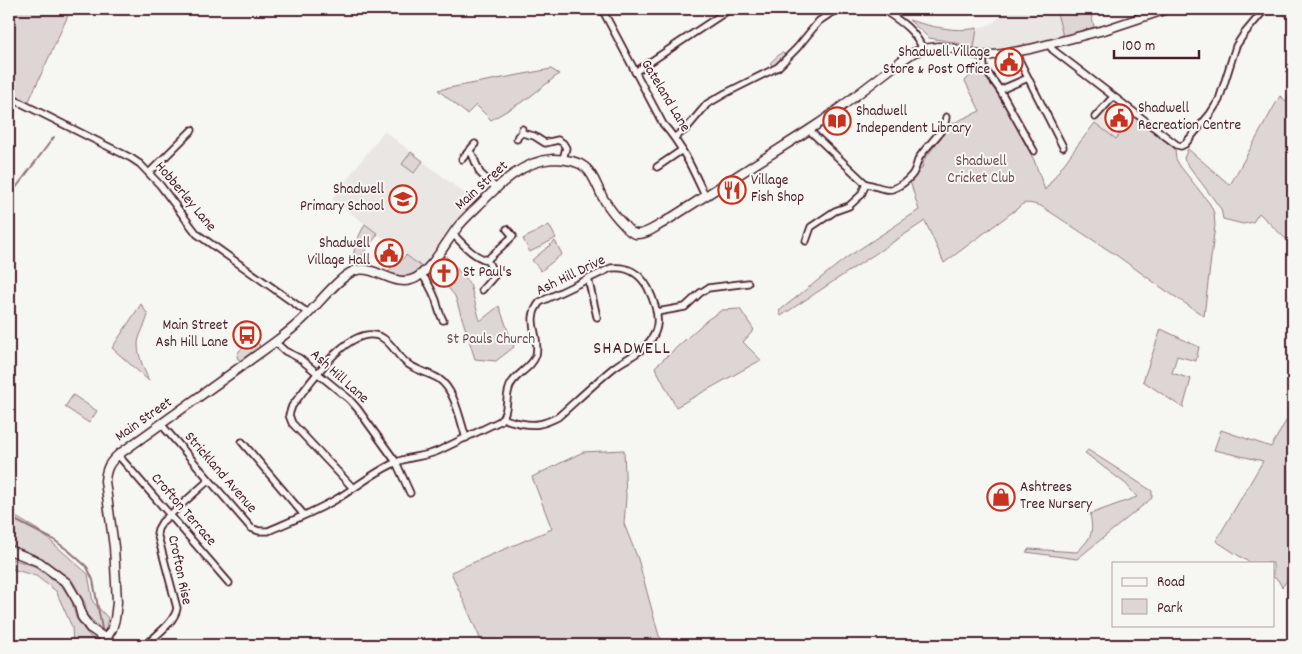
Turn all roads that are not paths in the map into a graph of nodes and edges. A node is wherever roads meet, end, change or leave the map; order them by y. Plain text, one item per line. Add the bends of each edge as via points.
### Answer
1 (602, 9) edge
2 (730, 9) edge
3 (845, 9) edge
4 (882, 9) edge
5 (1167, 9) edge
6 (1266, 9) edge
7 (1048, 44) junction
8 (923, 49) junction
9 (1015, 52) junction
10 (983, 56) junction
11 (635, 72) junction
12 (1028, 78) junction
13 (1000, 90) junction
14 (9, 97) edge
15 (1114, 97) junction
16 (946, 117) dead end
17 (1095, 117) dead end
18 (192, 129) dead end
19 (809, 130) junction
20 (675, 137) junction
21 (517, 139) dead end
22 (476, 144) dead end
23 (1063, 146) dead end
24 (682, 150) junction
25 (469, 151) junction
26 (1034, 151) dead end
27 (462, 159) dead end
28 (563, 159) junction
29 (657, 167) dead end
30 (149, 173) junction
31 (866, 184) junction
32 (496, 188) junction
33 (705, 196) junction
34 (507, 229) dead end
35 (453, 234) junction
36 (806, 241) dead end
37 (487, 260) junction
38 (421, 274) junction
39 (588, 278) junction
40 (748, 283) dead end
41 (482, 290) dead end
42 (657, 312) junction
43 (308, 314) junction
44 (597, 317) dead end
45 (443, 320) dead end
46 (275, 342) junction
47 (318, 374) junction
48 (503, 418) junction
49 (162, 424) junction
50 (466, 438) junction
51 (242, 442) dead end
52 (118, 455) junction
53 (396, 462) junction
54 (209, 480) junction
55 (353, 488) junction
56 (410, 493) dead end
57 (170, 514) junction
58 (304, 515) junction
59 (9, 550) edge
60 (229, 583) dead end
61 (104, 642) edge
62 (115, 645) edge
63 (146, 645) edge

1 - 11 street, Gateland Lane
2 - 11 street
3 - 20 street via 819,21 778,67 707,104
4 - 8 street via 912,30
5 - 7 street, Main Street
6 - 15 street via 1236,46 1219,100 1183,145 1177,145
7 - 9 street, Main Street
7 - 15 street
8 - 10 street, Main Street via 950,48
8 - 19 street, Main Street via 901,60
9 - 10 street, Main Street
9 - 12 street
10 - 13 street via 984,68
11 - 20 street, Gateland Lane via 663,124
12 - 13 street
12 - 23 street
13 - 26 street
14 - 30 street, Hobberley Lane via 131,158
15 - 17 street
16 - 31 street via 944,126 924,150 910,178 891,190
18 - 30 street
19 - 31 street
19 - 33 street, Main Street
20 - 24 street, Gateland Lane
21 - 28 street via 522,131 545,143 558,140 566,148
22 - 25 street
24 - 29 street
24 - 33 street, Gateland Lane
25 - 27 street
25 - 32 street via 480,173
28 - 32 street, Main Street via 538,161 516,172
28 - 33 street, Main Street via 586,168 611,210 628,230 636,234 650,231
30 - 43 street, Hobberley Lane via 197,234
31 - 36 street via 861,195 849,206 810,227
32 - 35 street, Main Street
34 - 37 street via 513,236
35 - 37 street via 465,247
35 - 38 street, Main Street
37 - 41 street via 495,275
38 - 43 street, Main Street via 404,281 356,270 341,280
38 - 45 street via 427,280
39 - 42 street, Ash Hill Drive via 611,268 628,269 647,286
39 - 44 street
39 - 48 street, Ash Hill Drive via 546,298 535,308 532,321 536,352 532,363 509,387
40 - 42 street via 708,288 686,308
42 - 48 street, Ash Hill Drive via 658,324 647,345 612,369 558,417 537,425
43 - 46 street, Main Street
46 - 47 street, Ash Hill Lane
46 - 49 street, Main Street
47 - 50 street via 334,354 350,342 376,335 390,344 404,362 438,379 448,388
47 - 53 street, Ash Hill Lane via 357,408
47 - 55 street via 292,406 290,419
48 - 50 street
49 - 52 street, Main Street
49 - 54 street, Strickland Avenue
50 - 53 street via 432,454
51 - 58 street
52 - 57 street, Crofton Terrace
52 - 61 street, Main Street via 108,465 105,481 117,602 112,629
53 - 55 street, Strickland Avenue
53 - 56 street, Ash Hill Lane
54 - 57 street, Crofton Rise
54 - 58 street, Strickland Avenue via 251,528 259,532
55 - 58 street, Strickland Avenue
57 - 60 street, Crofton Terrace
57 - 63 street, Crofton Rise via 157,533 177,608 172,620
59 - 61 street via 39,562 67,583 82,617
61 - 62 street

